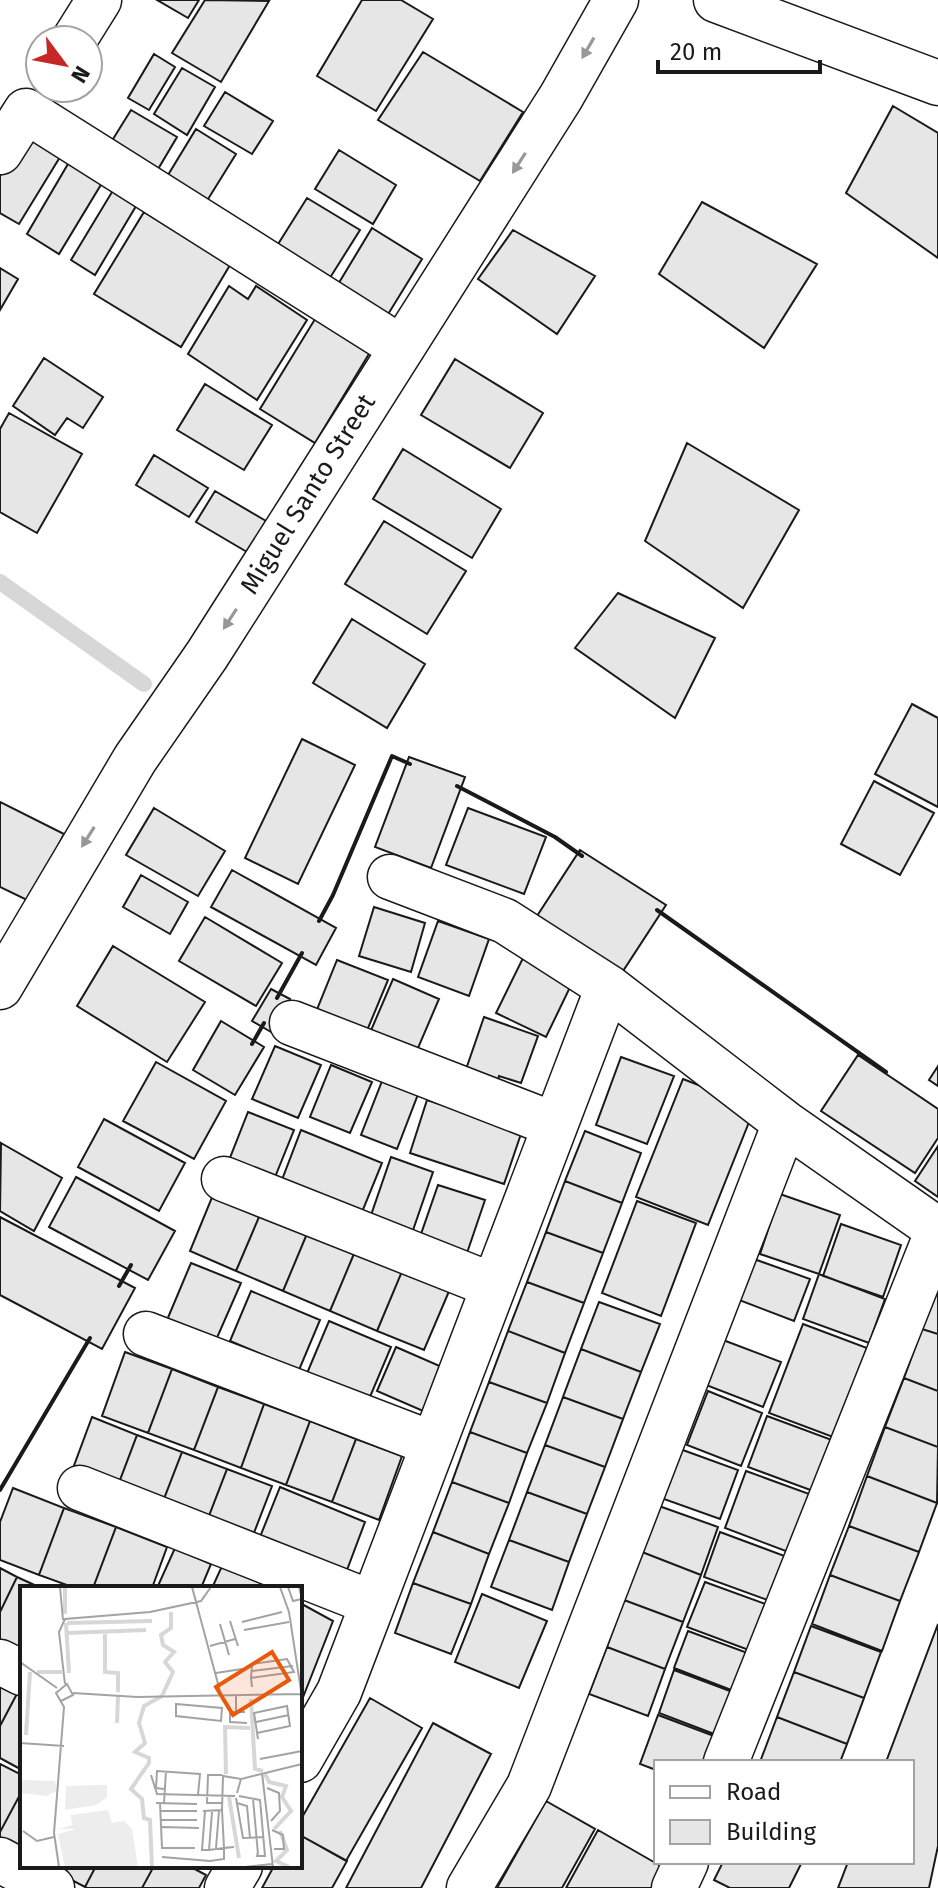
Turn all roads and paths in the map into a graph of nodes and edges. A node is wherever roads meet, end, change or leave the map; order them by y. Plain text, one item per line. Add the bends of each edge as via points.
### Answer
1 (99, 0) edge
2 (616, 0) edge
3 (716, 0) edge
4 (84, 24) edge
5 (938, 83) edge
6 (31, 104) edge
7 (40, 104) edge
8 (0, 152) edge
9 (400, 347) junction
10 (390, 877) dead end
11 (0, 987) edge
12 (608, 987) junction
13 (292, 1023) dead end
14 (785, 1123) junction
15 (555, 1125) junction
16 (224, 1179) dead end
17 (494, 1286) junction
18 (146, 1334) dead end
19 (433, 1444) junction
20 (80, 1488) dead end
21 (372, 1603) junction
22 (0, 1662) edge
23 (20, 1672) edge
24 (302, 1757) edge
25 (727, 1760) edge
26 (0, 1860) edge
27 (685, 1864) edge
28 (239, 1868) edge
29 (52, 1888) edge
30 (227, 1888) edge
31 (469, 1888) edge
32 (674, 1888) edge

1 - 4 street
2 -> 9 street, Miguel Santo Street via 561,97
3 - 5 street
6 - 8 street
7 - 9 street
9 -> 11 street, Miguel Santo Street via 207,655 135,759
10 - 12 street via 505,921
12 - 14 street
12 - 15 street
13 - 15 street
14 - 25 street via 938,1230
14 - 31 street via 529,1786
15 - 17 street
16 - 17 street
17 - 19 street
18 - 19 street
19 - 21 street
20 - 21 street
21 - 24 street via 339,1692
22 - 23 street
26 - 29 street
27 - 32 street
28 - 30 street

